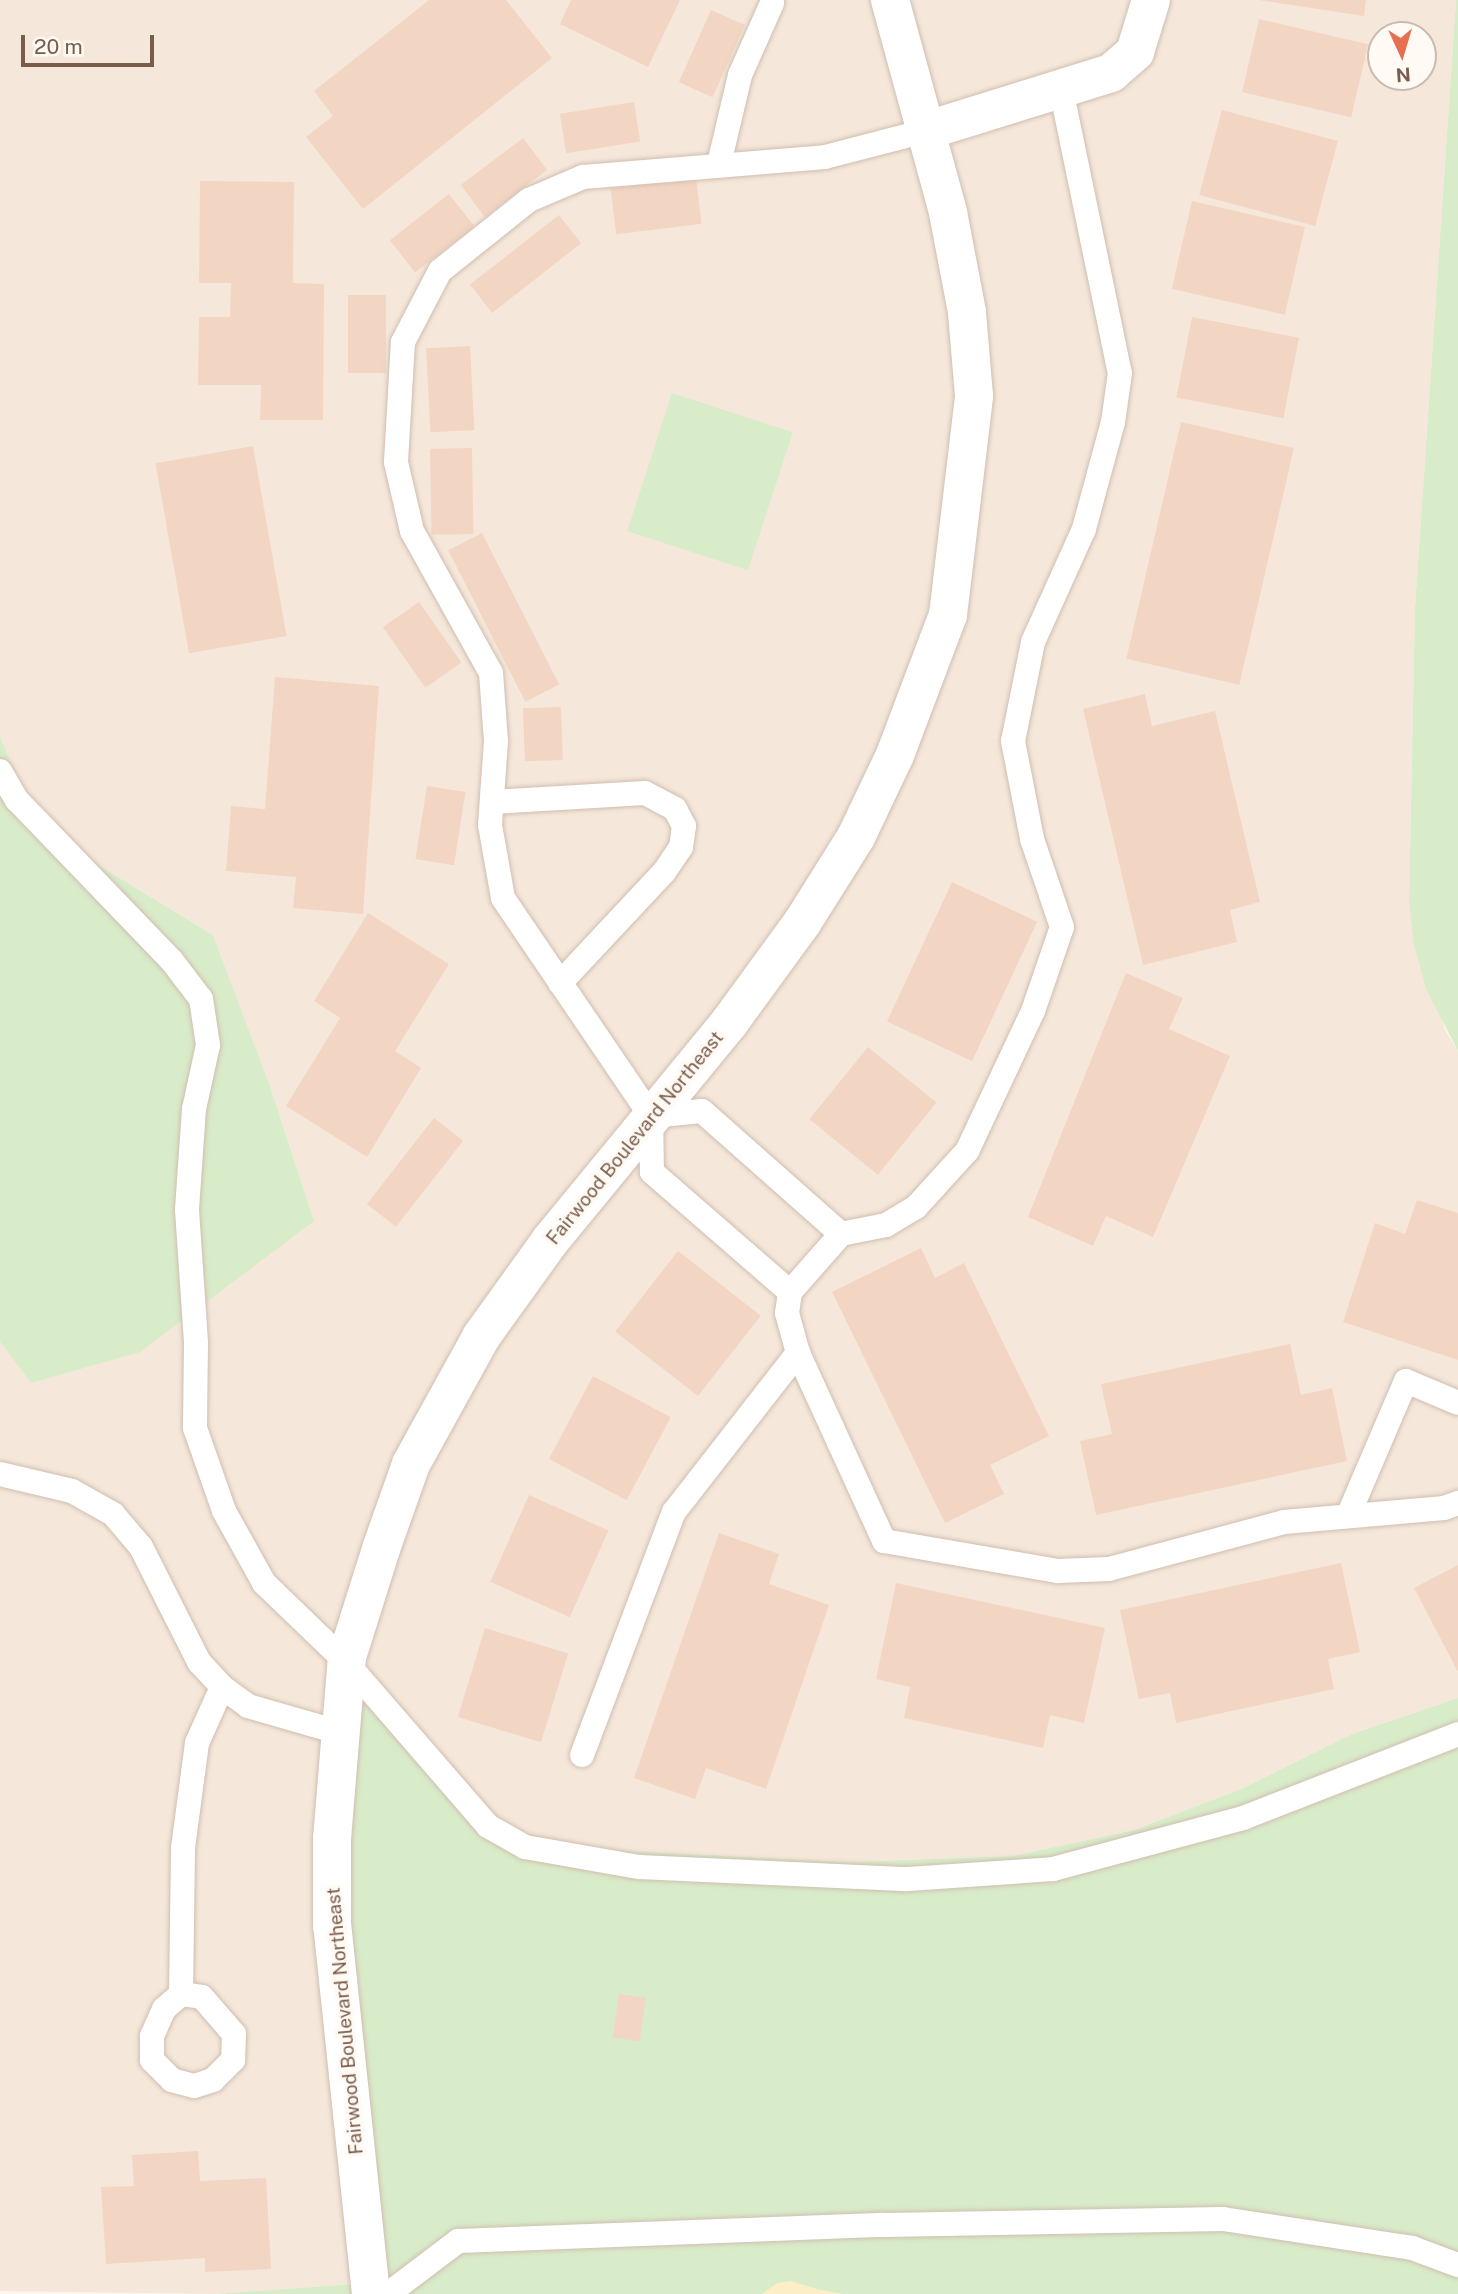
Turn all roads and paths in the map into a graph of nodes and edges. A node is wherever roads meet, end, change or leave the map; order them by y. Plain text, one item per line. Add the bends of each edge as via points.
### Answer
1 (890, 0) edge
2 (1151, 0) edge
3 (772, 3) dead end
4 (1061, 89) junction
5 (925, 131) junction
6 (719, 164) junction
7 (0, 771) edge
8 (492, 802) junction
9 (560, 983) junction
10 (651, 1116) junction
11 (841, 1234) junction
12 (790, 1292) junction
13 (798, 1353) junction
14 (1458, 1403) edge
15 (0, 1474) edge
16 (1458, 1503) edge
17 (1348, 1516) junction
18 (346, 1662) junction
19 (222, 1687) junction
20 (338, 1732) junction
21 (1458, 1734) edge
22 (582, 1755) dead end
23 (181, 1994) dead end
24 (1458, 2265) edge
25 (371, 2294) edge
26 (388, 2294) edge

1 - 5 street, Fairwood Boulevard Northeast
2 - 4 street via 1143,36 1126,63 1111,73
3 - 6 lane via 740,75
4 - 5 street
4 - 11 lane via 1120,373 1113,422 1084,529 1033,642 1013,741 1032,839 1062,927 1033,1011 967,1150 916,1207 886,1225
5 - 6 lane via 825,157
5 - 10 street, Fairwood Boulevard Northeast via 948,212 967,312 974,396 948,615 895,755 856,837 753,990
6 - 8 lane via 583,177 529,200 440,271 403,342 396,463 412,531 491,673 496,741
7 - 18 lane via 17,800 172,961 201,999 208,1045 191,1131 187,1210 196,1343 195,1428 224,1511 264,1583
8 - 9 lane via 490,825 503,898
8 - 9 lane via 645,793 675,809 684,826 681,847 664,872
9 - 10 lane
10 - 11 lane via 702,1111
10 - 12 lane via 652,1172
10 - 18 street, Fairwood Boulevard Northeast via 550,1241 445,1396 411,1464
11 - 12 lane
12 - 13 lane via 787,1313
13 - 17 lane via 884,1541 1058,1571 1109,1569 1283,1522
13 - 22 lane via 674,1513
14 - 17 lane via 1406,1381
15 - 19 lane via 72,1491 113,1514 141,1548 199,1662
16 - 17 lane
18 - 20 street, Fairwood Boulevard Northeast
18 - 21 lane via 488,1826 524,1847 639,1867 908,1879 1054,1870 1243,1818
19 - 20 lane via 248,1706
19 - 23 lane via 197,1743 186,1821
20 - 25 street, Fairwood Boulevard Northeast via 332,1926
24 - 26 lane via 1412,2248 1223,2219 884,2225 457,2241

